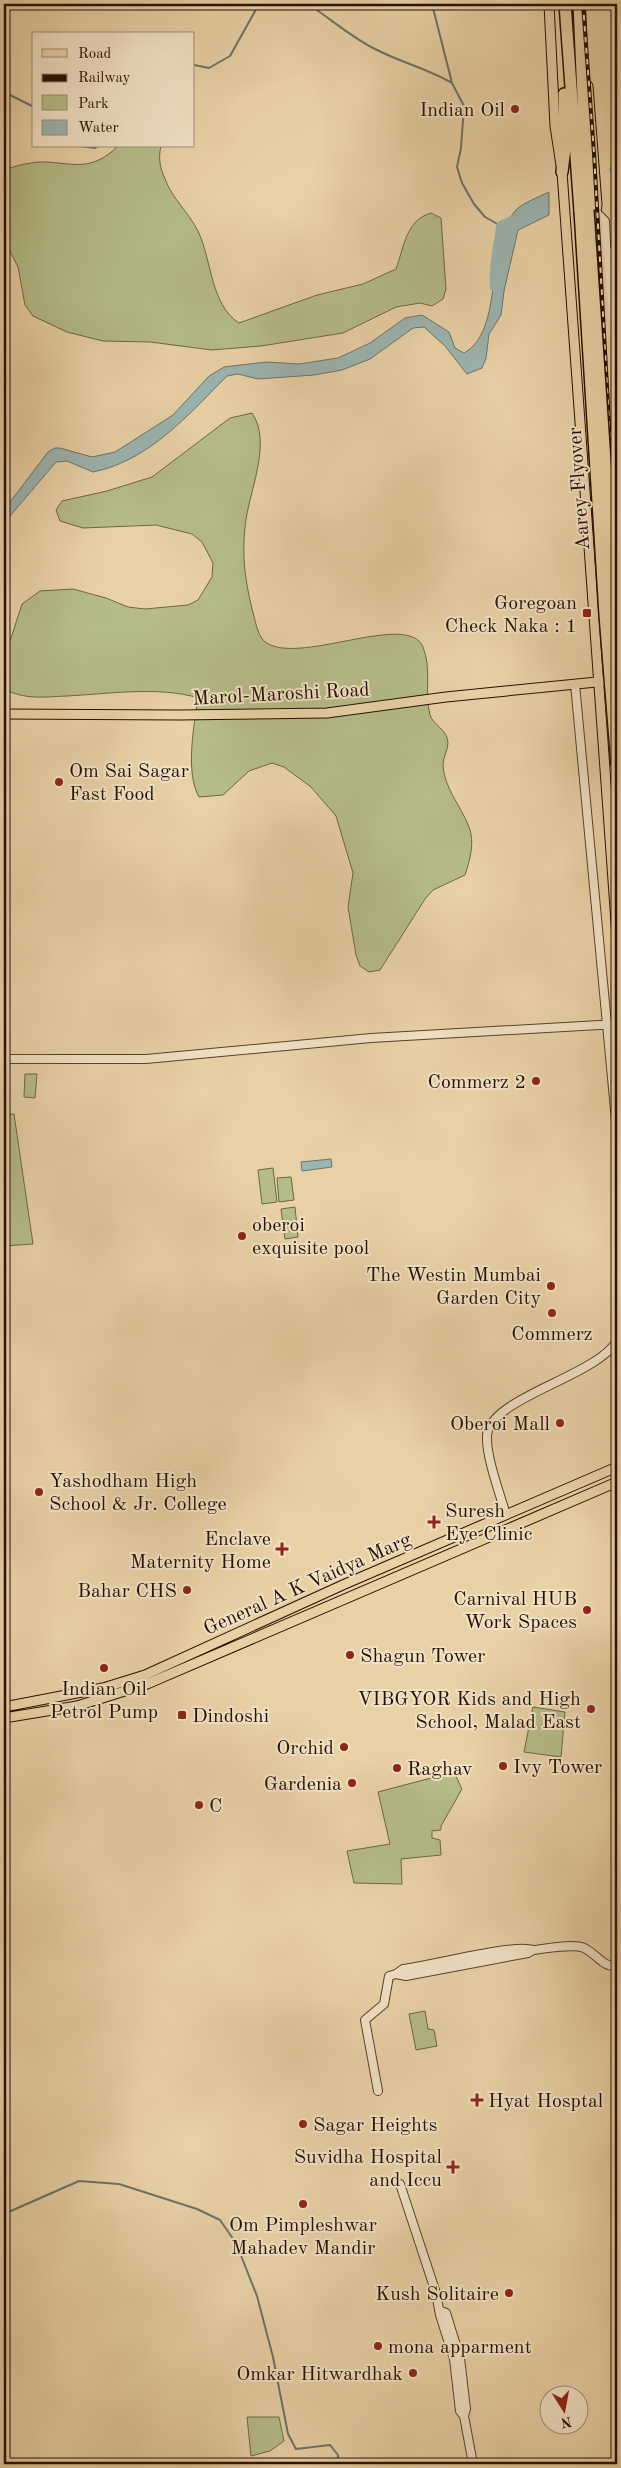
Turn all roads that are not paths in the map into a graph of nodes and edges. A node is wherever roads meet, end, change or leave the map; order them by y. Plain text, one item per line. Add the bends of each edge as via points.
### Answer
1 (549, 4) edge
2 (565, 4) edge
3 (579, 4) edge
4 (584, 4) edge
5 (570, 69) junction
6 (562, 172) junction
7 (588, 211) junction
8 (617, 250) edge
9 (603, 256) junction
10 (617, 504) edge
11 (617, 513) edge
12 (587, 515) junction
13 (617, 638) edge
14 (617, 680) edge
15 (598, 681) junction
16 (575, 684) junction
17 (4, 714) edge
18 (617, 765) edge
19 (617, 936) edge
20 (617, 1024) edge
21 (606, 1025) junction
22 (4, 1059) edge
23 (617, 1131) edge
24 (617, 1341) edge
25 (617, 1467) edge
26 (617, 1482) edge
27 (506, 1515) junction
28 (4, 1707) edge
29 (4, 1718) edge
30 (617, 1967) edge
31 (378, 2091) dead end
32 (400, 2184) dead end
33 (473, 2464) edge

1 - 6 main road via 555,126
2 - 5 highway
3 - 7 highway
4 - 7 main road via 597,205
5 - 6 highway via 564,80
5 - 7 highway
6 - 12 main road
7 - 9 main road
7 - 13 highway, Aarey Flyover, bridge
7 - 18 highway, Aarey Flyover, bridge via 604,607
8 - 9 street
9 - 10 main road
11 - 12 main road
12 - 15 main road
14 - 15 main road, Marol-Maroshi Road
15 - 16 main road, Marol-Maroshi Road
15 - 19 main road
16 - 17 main road, Marol-Maroshi Road via 327,713
16 - 21 street
20 - 21 street
21 - 22 street via 371,1038 146,1059
21 - 23 street
24 - 27 street via 612,1350 595,1362 512,1405 494,1418 487,1436
25 - 27 main road, General A K Vaidya Marg
26 - 29 main road, General A K Vaidya Marg via 147,1684 77,1706
27 - 28 main road, General A K Vaidya Marg via 145,1675 103,1688
30 - 31 street via 604,1964 578,1946 502,1954 406,1976 393,1975 384,2004 365,2020
32 - 33 street via 460,2358 460,2386

